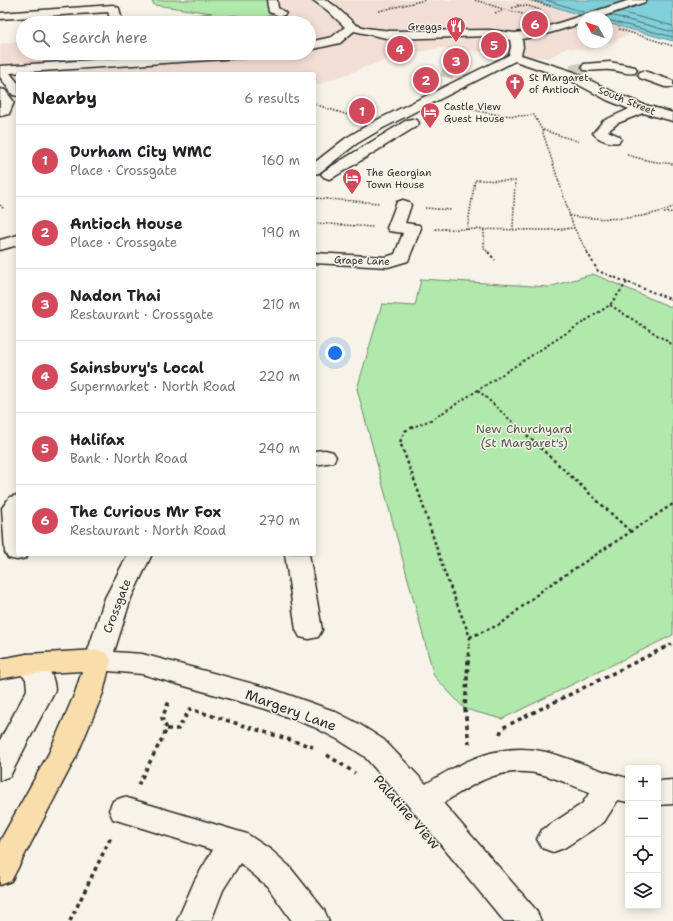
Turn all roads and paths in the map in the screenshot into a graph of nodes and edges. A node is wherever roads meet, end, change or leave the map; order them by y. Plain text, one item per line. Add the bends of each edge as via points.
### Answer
1 (272, 0) edge
2 (318, 0) edge
3 (426, 0) edge
4 (475, 0) edge
5 (641, 0) edge
6 (71, 4) dead end
7 (517, 5) dead end
8 (519, 6) junction
9 (512, 8) dead end
10 (84, 10) junction
11 (380, 11) dead end
12 (545, 12) dead end
13 (605, 12) edge
14 (280, 13) dead end
15 (525, 14) dead end
16 (0, 16) edge
17 (115, 16) edge
18 (577, 21) edge
19 (352, 27) junction
20 (616, 28) dead end
21 (515, 37) junction
22 (316, 44) edge
23 (673, 46) edge
24 (514, 57) junction
25 (160, 60) edge
26 (588, 67) tunnel mouth
27 (0, 70) edge
28 (67, 70) edge
29 (631, 70) dead end
30 (458, 74) tunnel mouth
31 (644, 74) dead end
32 (472, 78) junction
33 (670, 84) dead end
34 (16, 90) edge
35 (0, 93) edge
36 (466, 103) dead end
37 (316, 105) edge
38 (643, 108) junction
39 (0, 112) edge
40 (673, 117) edge
41 (418, 119) dead end
42 (378, 125) junction
43 (614, 139) dead end
44 (316, 168) edge
45 (316, 182) edge
46 (316, 198) edge
47 (0, 205) edge
48 (403, 205) joint
49 (673, 207) edge
50 (4, 209) dead end
51 (673, 212) edge
52 (661, 213) junction
53 (569, 216) junction
54 (316, 223) edge
55 (380, 227) dead end
56 (413, 228) junction
57 (574, 228) junction
58 (513, 229) junction
59 (467, 230) junction
60 (484, 230) junction
61 (16, 241) edge
62 (0, 245) edge
63 (316, 258) edge
64 (495, 260) dead end
65 (628, 281) junction
66 (673, 300) edge
67 (610, 305) junction
68 (673, 345) edge
69 (478, 390) junction
70 (673, 504) edge
71 (16, 505) edge
72 (632, 532) junction
73 (12, 553) edge
74 (139, 556) edge
75 (297, 556) edge
76 (309, 630) dead end
77 (470, 637) junction
78 (673, 643) edge
79 (98, 660) junction
80 (27, 664) junction
81 (0, 669) edge
82 (171, 697) dead end
83 (162, 718) dead end
84 (166, 729) dead end
85 (318, 748) dead end
86 (323, 752) dead end
87 (482, 766) junction
88 (0, 768) edge
89 (359, 776) dead end
90 (619, 788) edge
91 (673, 792) edge
92 (661, 793) edge
93 (423, 801) junction
94 (124, 810) dead end
95 (553, 839) dead end
96 (236, 843) junction
97 (0, 871) edge
98 (194, 921) edge
99 (312, 921) edge
100 (524, 921) edge

1 - 14 street via 273,10
2 - 19 street
3 - 11 path
4 - 15 path
5 - 13 street
6 - 10 street via 84,7
7 - 8 path
8 - 9 path
8 - 12 path via 528,6
10 - 16 street
10 - 17 street via 113,8
18 - 21 street via 539,33
19 - 21 street via 391,35 489,33
19 - 22 street via 336,40
20 - 23 path
21 - 24 street via 518,50
24 - 32 street
24 - 38 street, South Street via 567,72 612,97
25 - 28 street
26 - 29 street via 610,66
27 - 28 street
27 - 34 street
30 - 32 street
31 - 33 street
32 - 42 street
35 - 39 street via 7,102 4,111
36 - 53 path via 468,108 490,115 512,118 534,115 542,130
37 - 42 path
38 - 40 street, South Street
38 - 43 street via 603,128 600,133
41 - 45 street
42 - 44 street via 351,141
46 - 48 path
47 - 50 path
48 - 56 street via 395,228
49 - 52 path
51 - 52 path
52 - 53 path via 641,218 611,220
53 - 57 path
54 - 55 path
56 - 59 path
56 - 63 street, Grape Lane via 402,257 396,260 388,262
57 - 58 path
57 - 65 path via 598,271
58 - 59 path via 515,181 475,180
58 - 60 path
59 - 60 path
60 - 64 path via 484,248
61 - 62 street
65 - 66 path
65 - 67 path
67 - 68 path
67 - 69 path
69 - 72 path
69 - 77 path via 433,419 405,431 400,442 444,571
70 - 72 path
71 - 73 street
72 - 77 path via 545,588 501,624
74 - 79 street, Crossgate via 118,598
75 - 76 street
77 - 87 path via 465,709
78 - 87 path via 502,728
79 - 80 highway
79 - 93 street, Margery Lane via 142,664 182,674 272,700 324,719 374,748
79 - 97 highway via 89,694 62,755
80 - 81 highway
80 - 88 street via 38,673 41,690
82 - 83 path
84 - 85 path via 178,729 190,709
86 - 89 path, Palatine View
87 - 90 street via 516,759 545,763
87 - 93 street
90 - 95 street via 593,813
91 - 92 street
93 - 100 street, Margery Lane
94 - 96 street
96 - 98 street via 219,866 202,897
96 - 99 street via 278,876

